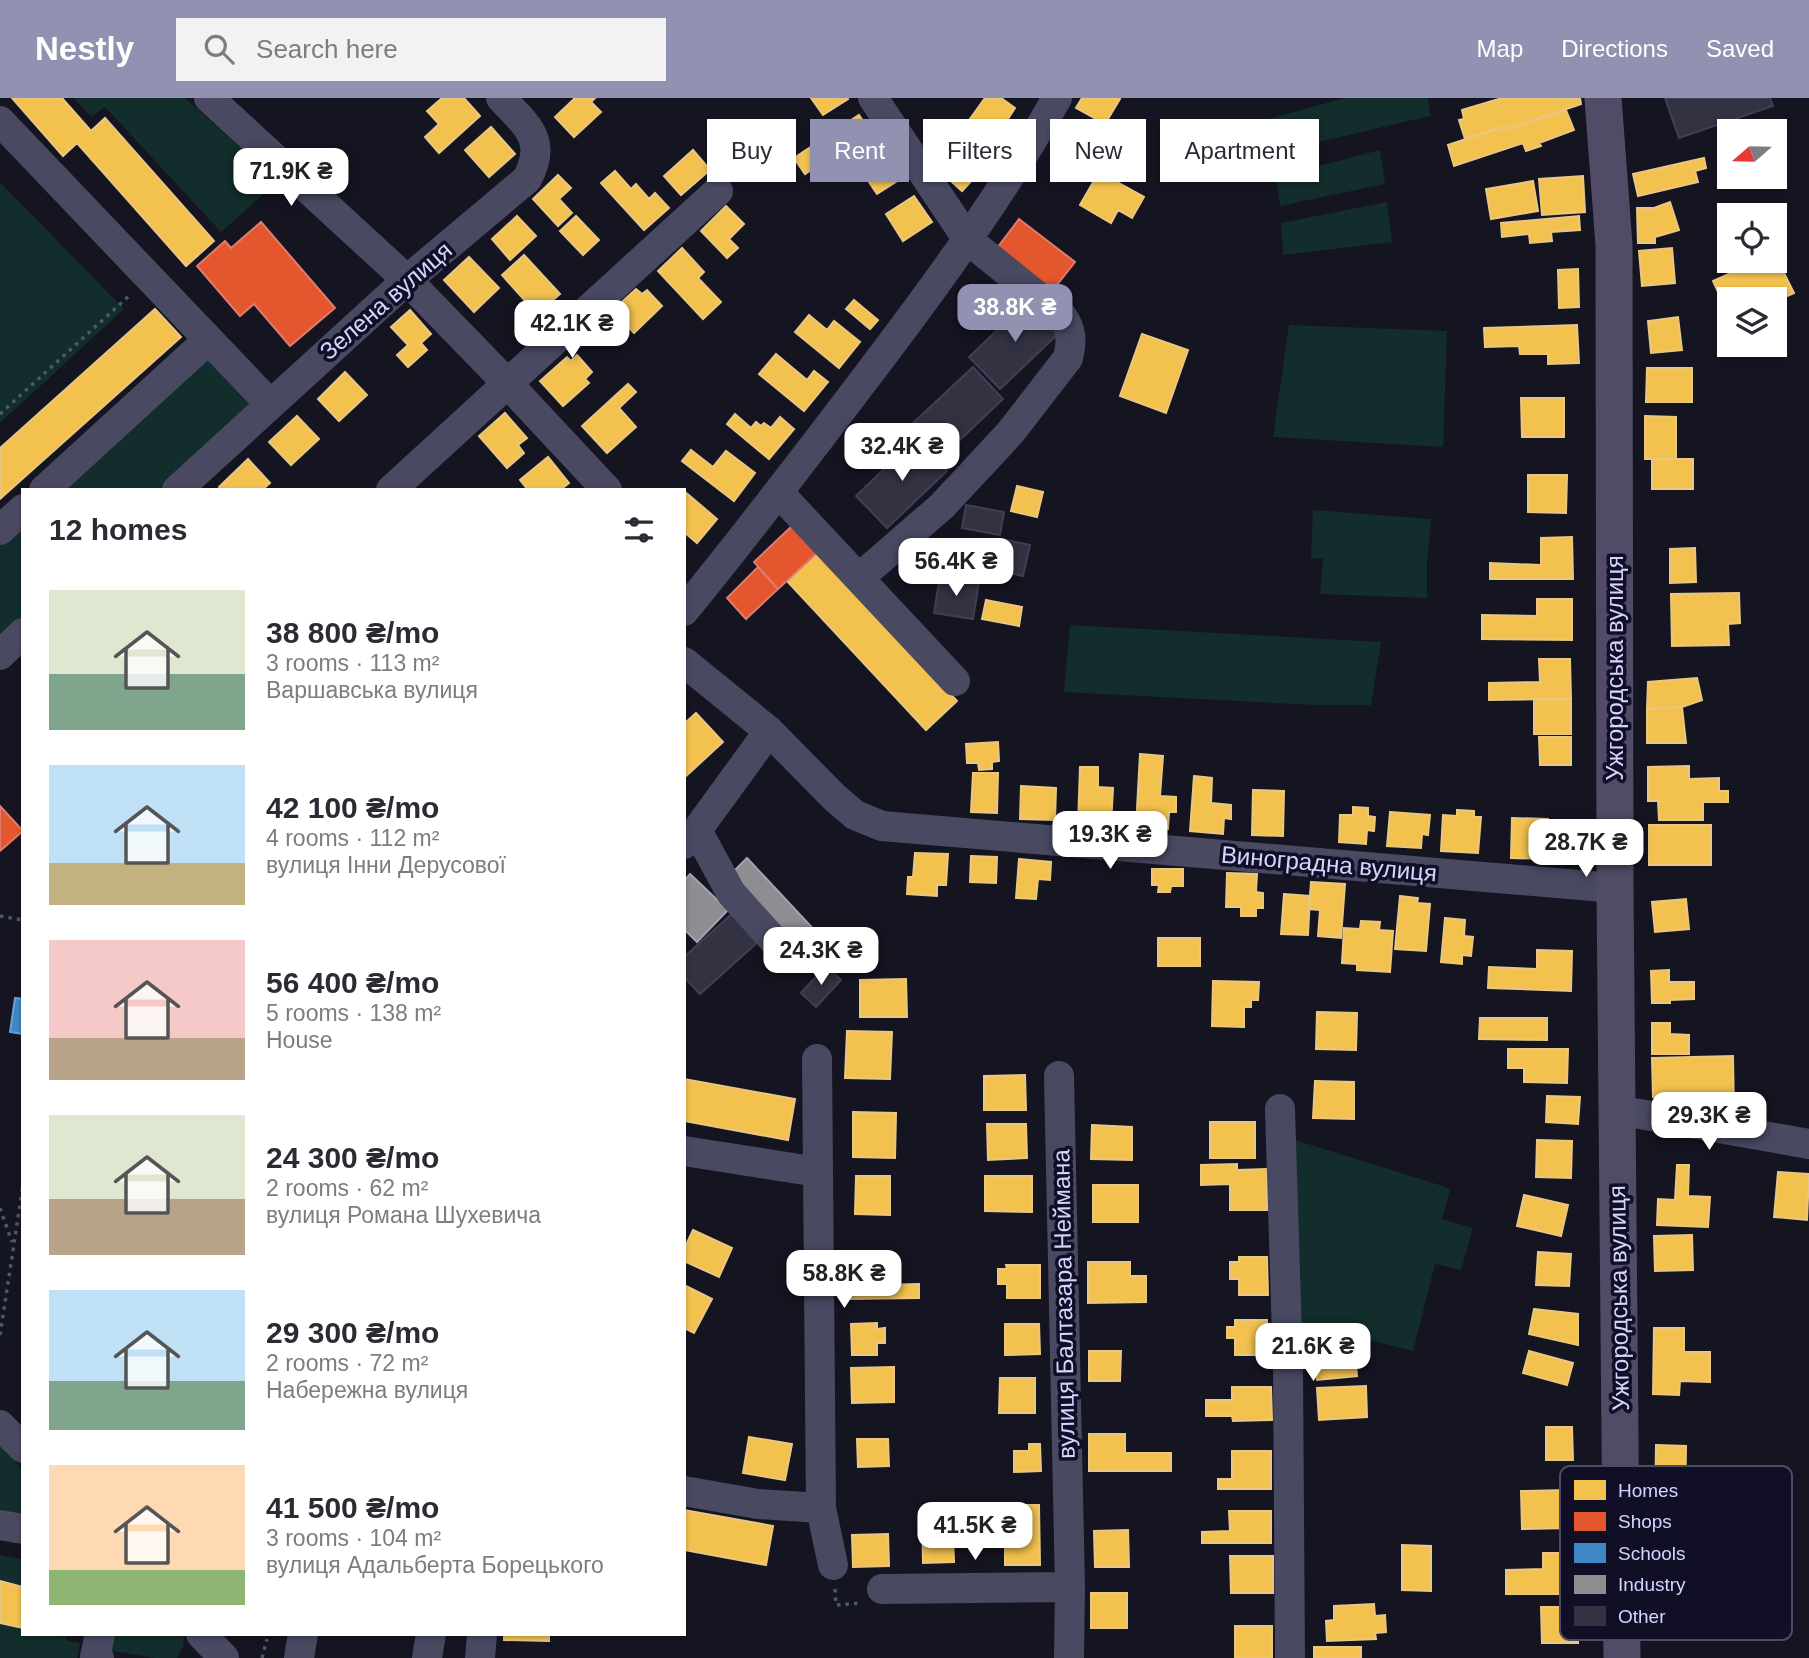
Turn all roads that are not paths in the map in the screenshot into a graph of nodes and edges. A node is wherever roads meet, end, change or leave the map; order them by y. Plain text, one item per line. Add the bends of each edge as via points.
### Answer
1 (209, 98) edge
2 (501, 98) edge
3 (873, 98) edge
4 (1057, 98) edge
5 (1603, 98) edge
6 (0, 121) edge
7 (718, 191) dead end
8 (968, 240) junction
9 (407, 280) junction
10 (208, 341) junction
11 (508, 384) junction
12 (270, 404) junction
13 (46, 488) edge
14 (179, 488) edge
15 (393, 488) edge
16 (605, 488) edge
17 (779, 493) junction
18 (21, 511) edge
19 (0, 530) edge
20 (859, 578) junction
21 (690, 592) edge
22 (21, 635) edge
23 (0, 654) edge
24 (686, 664) edge
25 (955, 681) dead end
26 (769, 731) junction
27 (691, 838) edge
28 (1615, 888) junction
29 (787, 955) dead end
30 (817, 1059) dead end
31 (1059, 1076) dead end
32 (1280, 1109) dead end
33 (1617, 1110) junction
34 (1809, 1144) edge
35 (686, 1151) edge
36 (818, 1172) junction
37 (0, 1424) edge
38 (21, 1446) edge
39 (1620, 1466) edge
40 (686, 1491) edge
41 (821, 1508) junction
42 (0, 1525) edge
43 (21, 1530) edge
44 (833, 1565) road end
45 (1070, 1587) junction
46 (882, 1589) road end
47 (100, 1636) edge
48 (203, 1636) edge
49 (303, 1636) edge
50 (431, 1636) edge
51 (482, 1636) edge
52 (1622, 1640) edge
53 (99, 1658) edge
54 (224, 1658) edge
55 (299, 1658) edge
56 (427, 1658) edge
57 (480, 1658) edge
58 (1069, 1658) edge
59 (1290, 1658) edge
60 (1622, 1658) edge

1 - 9 street
2 - 9 street, Зелена вулиця via 528,127 536,146 536,163 527,179
3 - 8 street
4 - 8 street
5 - 28 main road, Ужгородська вулиця via 1614,245
6 - 10 street
7 - 11 street
8 - 17 street
8 - 20 street via 1062,316 1070,328 1068,358 1010,433 942,506
9 - 11 street
9 - 12 street, Зелена вулиця
10 - 12 street
10 - 13 street
11 - 15 street
11 - 16 street
12 - 14 street, Зелена вулиця
17 - 20 street
17 - 21 street
18 - 19 street
20 - 25 street
22 - 23 street
24 - 26 street, Виноградна вулиця
26 - 27 street
26 - 28 street, Виноградна вулиця via 855,816 883,825
27 - 29 street via 731,893
28 - 33 main road, Ужгородська вулиця
30 - 36 street
31 - 45 street, вулиця Балтазара Неймана
32 - 59 street
33 - 34 street
33 - 39 main road, Ужгородська вулиця
35 - 36 street
36 - 41 street
37 - 38 street
40 - 41 street via 758,1504
41 - 44 street
42 - 43 street
45 - 46 street
45 - 58 street, вулиця Балтазара Неймана
47 - 53 street via 95,1657
48 - 54 street
49 - 55 street
50 - 56 street
51 - 57 street
52 - 60 main road, Ужгородська вулиця

